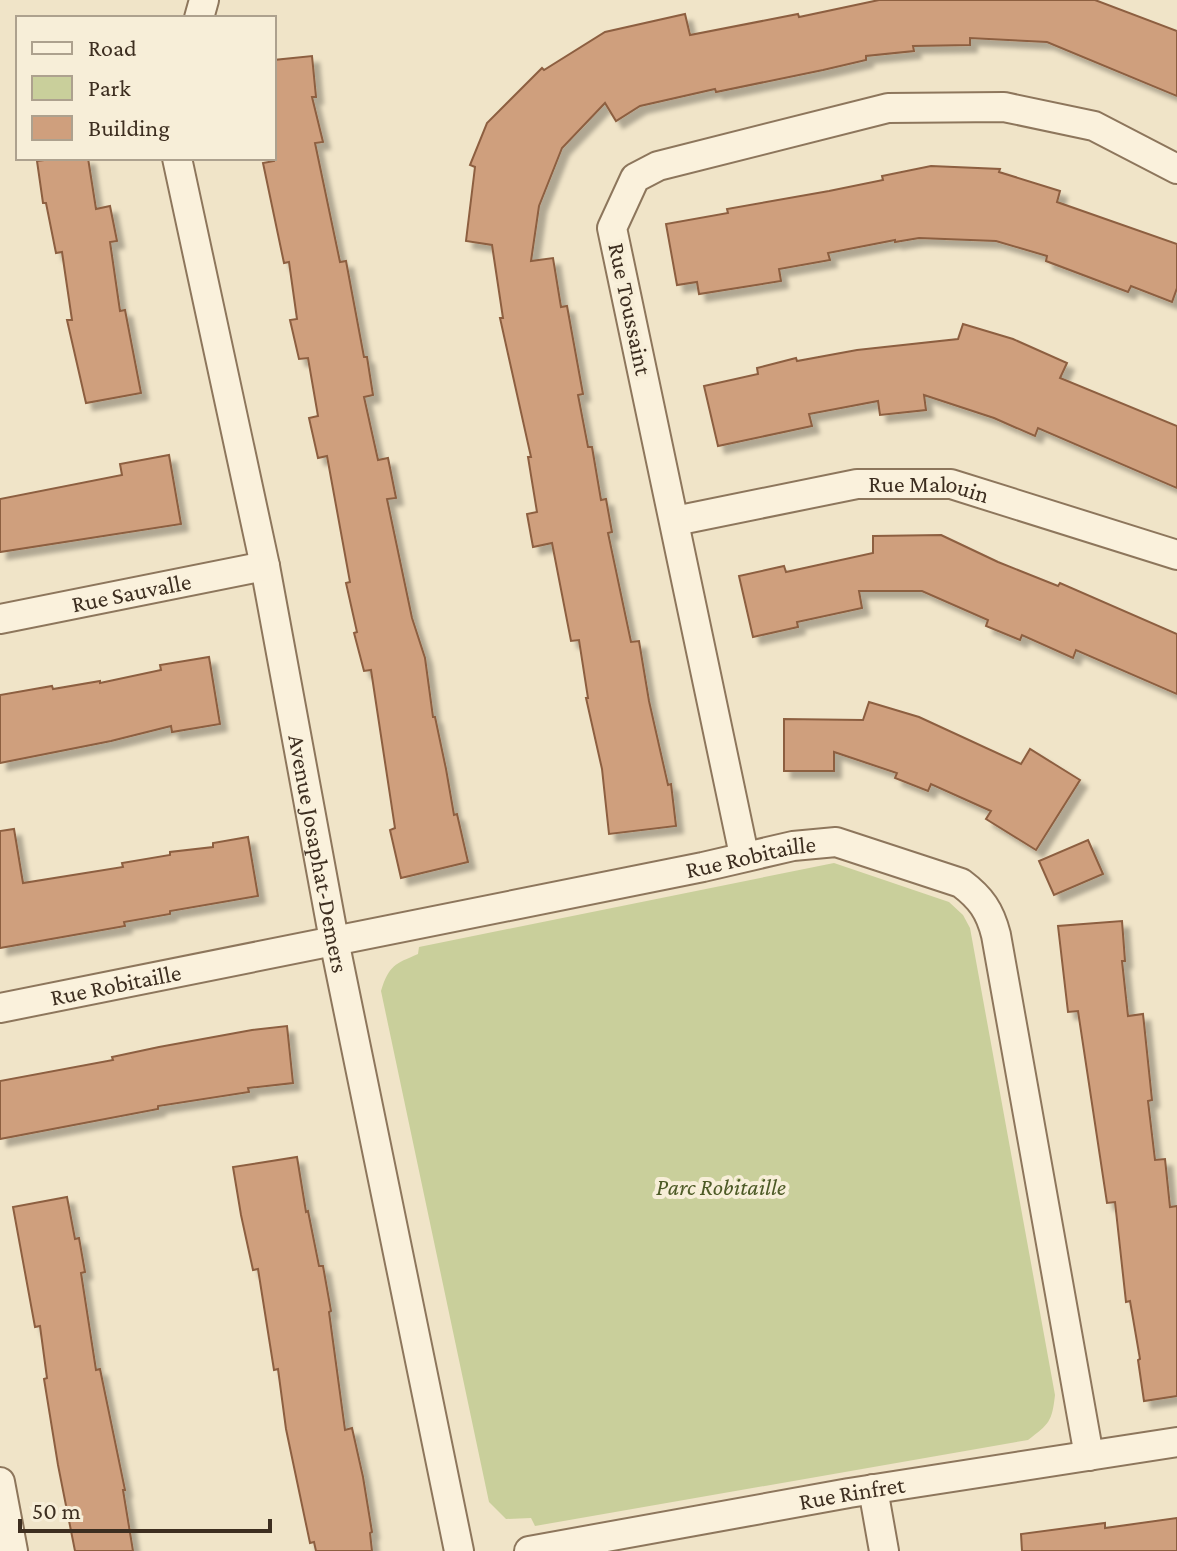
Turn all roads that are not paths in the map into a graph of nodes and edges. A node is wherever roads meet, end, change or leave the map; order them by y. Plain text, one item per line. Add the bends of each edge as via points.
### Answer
1 (177, 160) edge
2 (1177, 169) edge
3 (675, 521) junction
4 (1177, 555) edge
5 (265, 566) junction
6 (0, 619) edge
7 (744, 855) junction
8 (334, 940) junction
9 (0, 1008) edge
10 (1177, 1442) edge
11 (1089, 1456) junction
12 (0, 1482) edge
13 (873, 1489) junction
14 (13, 1551) edge
15 (459, 1551) edge
16 (529, 1551) edge
17 (884, 1551) edge

1 - 5 street, Avenue Josaphat-Demers
2 - 3 street, Rue Toussaint via 1094,126 1004,107 888,108 658,166 635,178 612,228
3 - 4 street, Rue Malouin via 857,484 951,484
3 - 7 street, Rue Toussaint
5 - 6 street, Rue Sauvalle
5 - 8 street, Avenue Josaphat-Demers
7 - 8 street, Rue Robitaille
7 - 11 street, Rue Robitaille via 836,842 961,883 985,906 996,935
8 - 9 street, Rue Robitaille
8 - 15 street, Avenue Josaphat-Demers
10 - 11 street, Rue Rinfret
11 - 13 street, Rue Rinfret
12 - 14 street
13 - 16 street, Rue Rinfret
13 - 17 street

